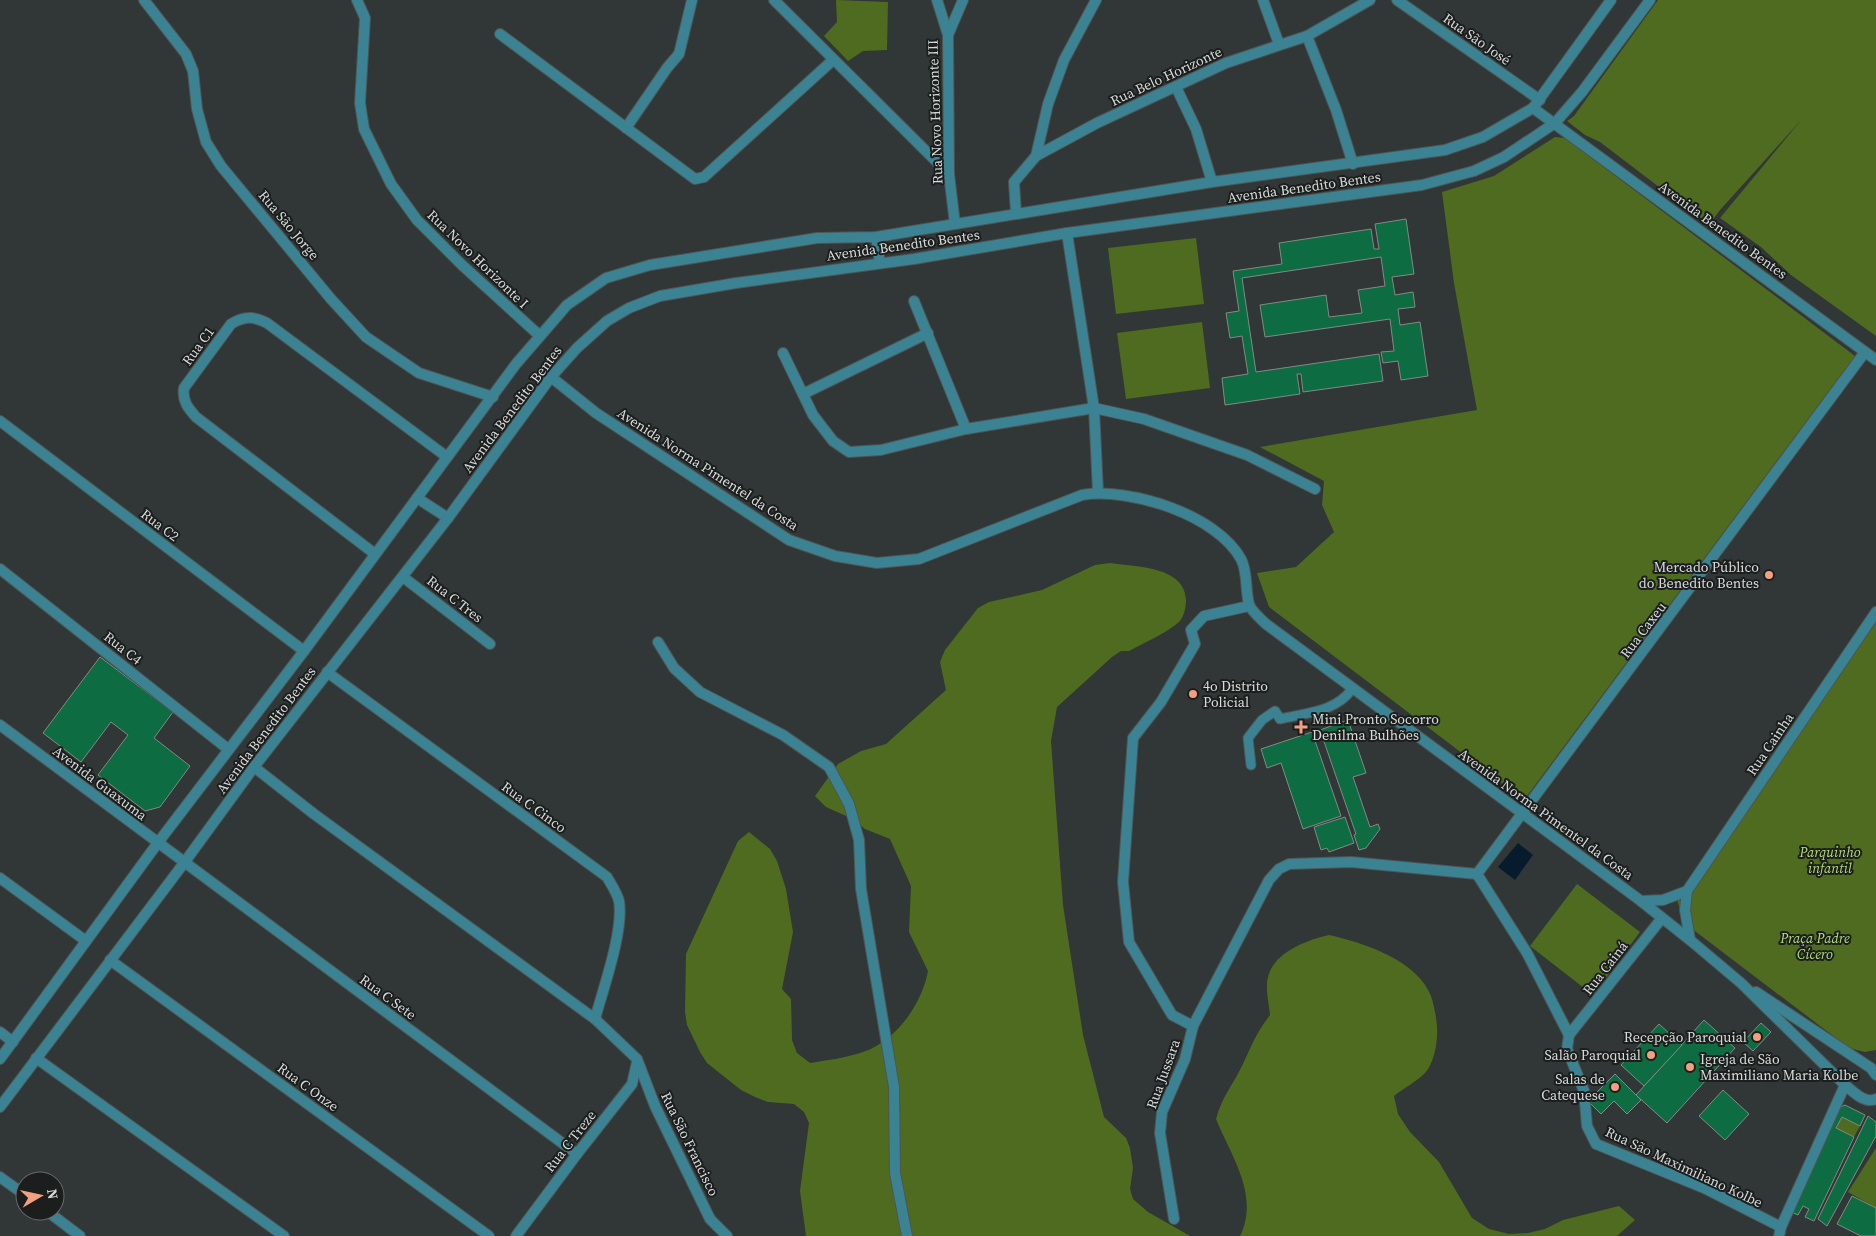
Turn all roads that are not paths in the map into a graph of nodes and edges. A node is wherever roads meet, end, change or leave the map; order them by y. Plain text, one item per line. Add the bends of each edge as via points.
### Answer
1 (144, 0) edge
2 (358, 0) edge
3 (692, 0) edge
4 (774, 0) edge
5 (937, 0) edge
6 (963, 0) edge
7 (1096, 0) edge
8 (1263, 0) edge
9 (1370, 0) edge
10 (1397, 0) edge
11 (1612, 0) edge
12 (1650, 0) edge
13 (500, 34) dead end
14 (948, 35) junction
15 (1307, 36) junction
16 (1279, 44) junction
17 (833, 60) junction
18 (1176, 87) junction
19 (1537, 104) junction
20 (1554, 123) junction
21 (626, 128) junction
22 (1036, 156) junction
23 (1353, 164) junction
24 (949, 174) junction
25 (1212, 182) junction
26 (1016, 213) junction
27 (955, 224) junction
28 (1067, 233) junction
29 (876, 237) junction
30 (880, 264) junction
31 (914, 301) dead end
32 (928, 334) junction
33 (540, 336) junction
34 (1865, 352) junction
35 (783, 353) dead end
36 (1876, 360) edge
37 (551, 377) junction
38 (803, 394) junction
39 (493, 397) junction
40 (1094, 408) junction
41 (0, 421) edge
42 (966, 429) junction
43 (447, 457) junction
44 (1315, 488) dead end
45 (1098, 492) junction
46 (417, 498) junction
47 (448, 518) junction
48 (375, 554) junction
49 (0, 569) edge
50 (403, 577) junction
51 (1250, 606) junction
52 (1876, 612) edge
53 (658, 642) dead end
54 (490, 644) dead end
55 (304, 651) junction
56 (327, 672) junction
57 (1352, 689) junction
58 (0, 725) edge
59 (228, 749) junction
60 (1251, 765) dead end
61 (254, 767) junction
62 (1523, 814) junction
63 (158, 844) junction
64 (184, 864) junction
65 (1477, 874) junction
66 (0, 878) edge
67 (1687, 891) junction
68 (1641, 901) junction
69 (1662, 918) junction
70 (1690, 940) junction
71 (86, 941) junction
72 (110, 960) junction
73 (1741, 983) junction
74 (595, 1018) junction
75 (1194, 1026) junction
76 (0, 1032) edge
77 (1569, 1035) junction
78 (12, 1042) junction
79 (36, 1058) junction
80 (637, 1059) junction
81 (0, 1060) edge
82 (1876, 1075) edge
83 (1845, 1085) junction
84 (1876, 1099) edge
85 (0, 1107) edge
86 (576, 1154) junction
87 (0, 1177) edge
88 (15, 1187) edge
89 (1174, 1219) dead end
90 (60, 1221) edge
91 (1780, 1231) edge
92 (80, 1236) edge
93 (284, 1236) edge
94 (489, 1236) edge
95 (516, 1236) edge
96 (727, 1236) edge
97 (907, 1236) edge

1 - 39 street, Rua São Jorge via 186,54 194,71 197,109 206,142 221,166 331,299 366,337 406,366
2 - 33 street, Rua Novo Horizonte I via 365,18 360,103 364,129 391,184 417,220
3 - 21 street via 679,54
4 - 17 street
5 - 14 street, Rua Novo Horizonte III
6 - 14 street
7 - 22 street via 1064,60 1048,104
8 - 16 street
9 - 15 street, Rua Belo Horizonte
10 - 19 street, Rua São José
11 - 19 street, Avenida Benedito Bentes
12 - 20 street, Avenida Benedito Bentes via 1577,99
13 - 21 street
14 - 24 street, Rua Novo Horizonte III
15 - 16 street, Rua Belo Horizonte
15 - 23 street
16 - 18 street, Rua Belo Horizonte via 1226,63
17 - 21 street via 699,178 691,178
17 - 24 street
18 - 22 street, Rua Belo Horizonte via 1097,123
18 - 25 street via 1196,129
19 - 20 street, Avenida Benedito Bentes
19 - 23 street, Avenida Benedito Bentes via 1483,137 1445,150
20 - 28 street, Avenida Benedito Bentes via 1504,157 1438,182
20 - 34 street, Avenida Benedito Bentes
22 - 26 street, Rua Belo Horizonte via 1014,182
23 - 25 street, Avenida Benedito Bentes
24 - 27 street, Rua Novo Horizonte III
25 - 26 street, Avenida Benedito Bentes
26 - 27 street, Avenida Benedito Bentes
27 - 29 street, Avenida Benedito Bentes
28 - 30 street, Avenida Benedito Bentes
28 - 40 street
29 - 30 street
29 - 33 street, Avenida Benedito Bentes via 817,238 650,265 606,278 567,305
30 - 37 street, Avenida Benedito Bentes via 660,296 607,321
31 - 32 street
32 - 38 street
32 - 42 street
33 - 39 street, Avenida Benedito Bentes
34 - 36 street, Avenida Benedito Bentes
34 - 62 street, Rua Caxeu
35 - 38 street
37 - 45 street, Avenida Norma Pimentel da Costa via 596,413 789,540 835,556 877,563 919,558 1082,495
37 - 47 street, Avenida Benedito Bentes
38 - 42 street via 813,415 833,441 849,452 881,450
39 - 43 street, Avenida Benedito Bentes
40 - 42 street
40 - 44 street via 1144,419 1247,455
40 - 45 street
41 - 55 street, Rua C2
43 - 46 street, Avenida Benedito Bentes
43 - 48 street, Rua C1 via 267,323 251,317 231,324 184,388 183,398 187,407 196,418
45 - 51 street, Avenida Norma Pimentel da Costa via 1143,499 1178,512 1232,544 1242,562
46 - 47 street
46 - 48 street, Avenida Benedito Bentes
47 - 50 street, Avenida Benedito Bentes
48 - 55 street, Avenida Benedito Bentes
49 - 59 street, Rua C4
50 - 54 street, Rua C Tres
50 - 56 street, Avenida Benedito Bentes
51 - 57 street, Avenida Norma Pimentel da Costa via 1266,624
51 - 75 street via 1204,616 1191,630 1194,644 1161,702 1133,738 1124,882 1129,942 1172,1015
52 - 67 street, Rua Cainha
53 - 97 street via 674,668 700,692 783,735 829,767 848,804 859,840 861,889 894,1087 895,1173
55 - 59 street, Avenida Benedito Bentes
56 - 61 street, Avenida Benedito Bentes
56 - 74 street, Rua C Cinco via 607,877 619,898 620,909 614,949
57 - 60 lane via 1335,706 1280,719 1275,710 1248,738
57 - 62 street, Avenida Norma Pimentel da Costa
58 - 63 street, Avenida Guaxuma
59 - 63 street, Avenida Benedito Bentes
61 - 64 street, Avenida Benedito Bentes
61 - 74 street
62 - 65 street, Rua Caxeu
62 - 68 street, Avenida Norma Pimentel da Costa
63 - 64 street, Avenida Guaxuma
63 - 71 street, Avenida Benedito Bentes
64 - 72 street, Avenida Benedito Bentes
64 - 86 street, Rua C Sete
65 - 75 street, Rua Jussara via 1351,862 1289,864 1279,869 1251,911
65 - 77 street via 1527,953
66 - 71 street
67 - 68 street via 1663,900
67 - 70 street
68 - 69 street, Avenida Norma Pimentel da Costa
69 - 70 street, Avenida Norma Pimentel da Costa
69 - 77 street, Rua Cainá
70 - 73 street, Avenida Norma Pimentel da Costa
71 - 78 street, Avenida Benedito Bentes
72 - 79 street, Avenida Benedito Bentes
72 - 94 street, Rua C Onze
73 - 82 street, Avenida Norma Pimentel da Costa via 1862,1062
73 - 83 street, Avenida Norma Pimentel da Costa
74 - 80 street
75 - 89 street, Rua Jussara via 1185,1059 1162,1112 1160,1134
76 - 78 street
77 - 91 street, Rua São Maximiliano Kolbe via 1567,1049 1584,1091 1587,1126 1596,1144 1704,1188
78 - 81 street, Avenida Benedito Bentes
79 - 85 street, Avenida Benedito Bentes
79 - 93 street
80 - 86 street, Rua C Treze via 632,1084
80 - 96 street, Rua São Francisco via 655,1106 710,1219
83 - 84 street, Avenida Norma Pimentel da Costa via 1863,1099
83 - 91 street, Rua São Maximiliano Kolbe
86 - 95 street, Rua C Treze
87 - 88 street
90 - 92 street

